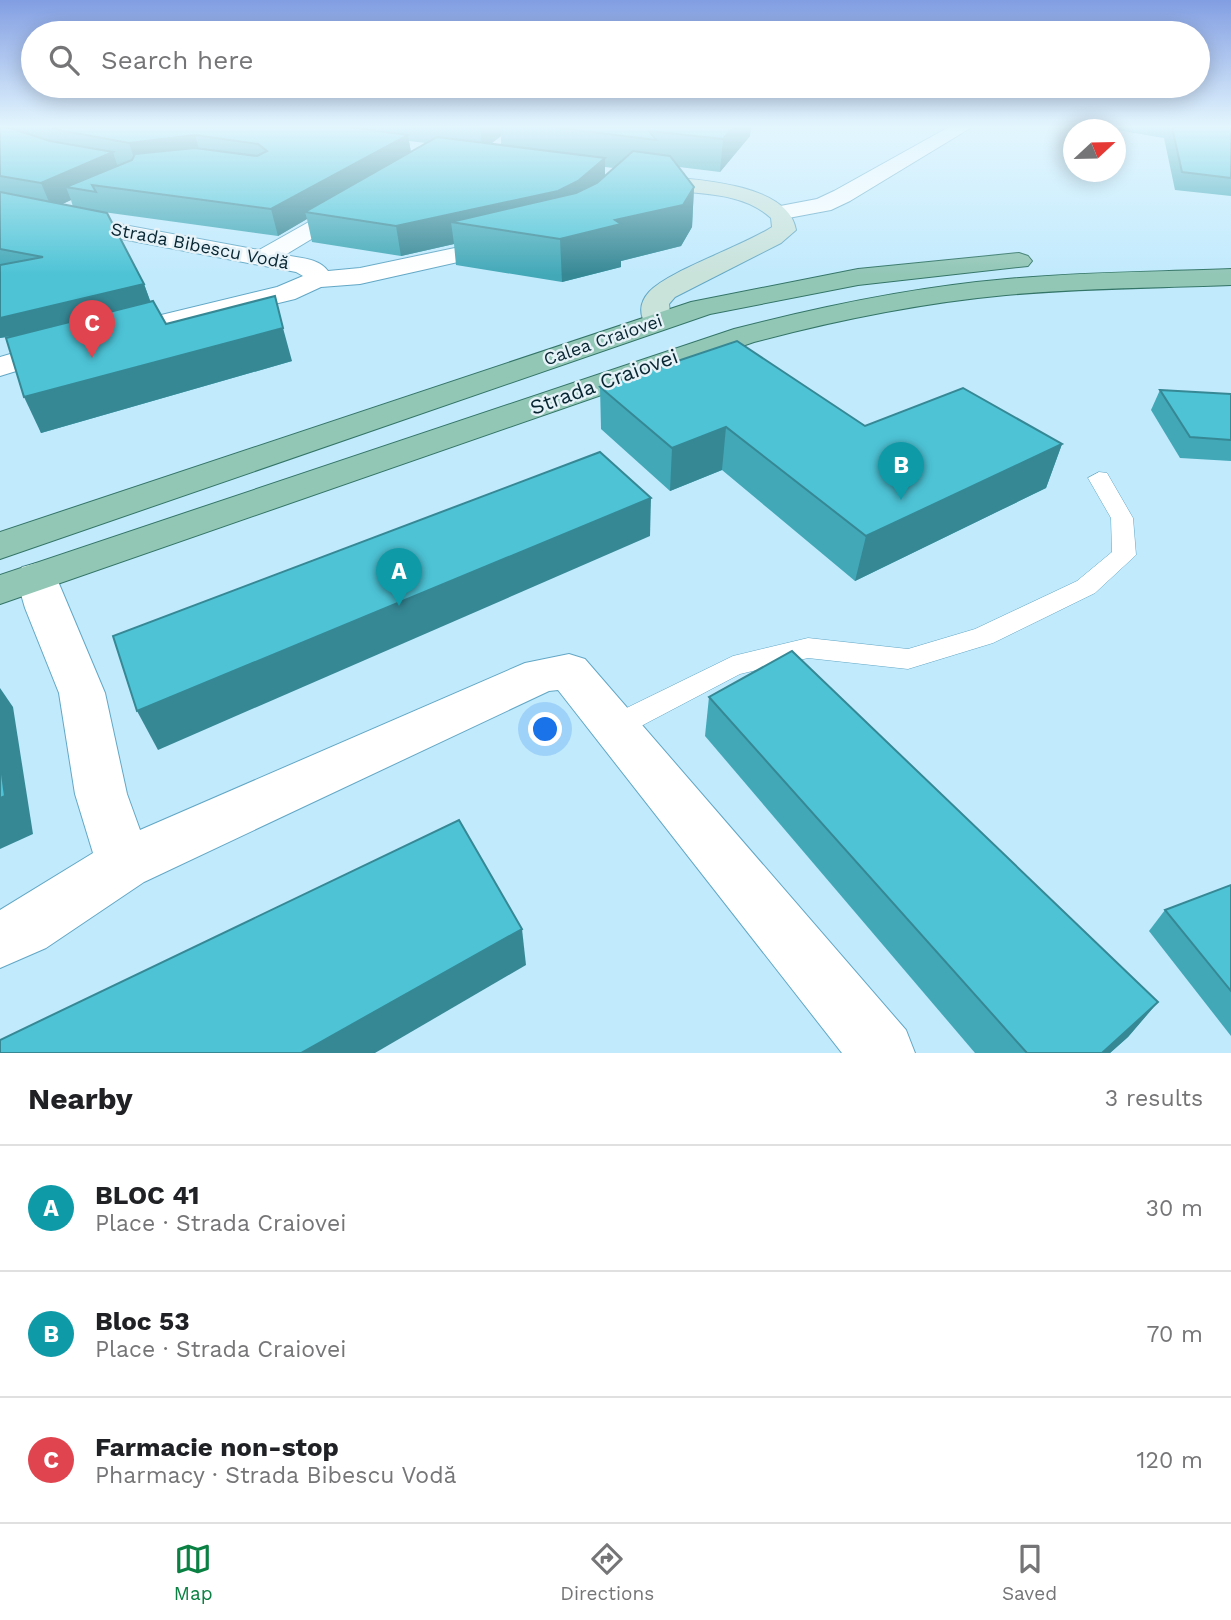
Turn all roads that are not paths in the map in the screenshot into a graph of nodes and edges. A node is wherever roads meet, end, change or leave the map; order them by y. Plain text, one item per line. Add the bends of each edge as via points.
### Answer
1 (877, 176) edge
2 (623, 183) edge
3 (379, 188) edge
4 (72, 208) edge
5 (0, 209) edge
6 (783, 212) junction
7 (50, 218) junction
8 (524, 240) edge
9 (1231, 251) edge
10 (263, 258) junction
11 (1231, 277) edge
12 (316, 280) junction
13 (657, 321) junction
14 (0, 367) edge
15 (1099, 478) dead end
16 (12, 571) edge
17 (614, 727) junction
18 (124, 864) junction
19 (0, 939) edge
20 (883, 1053) edge

1 - 6 street via 823,205
2 - 6 street via 755,198
3 - 10 street
4 - 7 lane
5 - 7 street, Strada Bibescu Vodă
6 - 13 street via 784,230 666,290 653,308
7 - 10 street, Strada Bibescu Vodă
8 - 12 street via 360,276
9 - 13 main road, Calea Craiovei via 871,273 757,294
10 - 12 street, Strada Bibescu Vodă via 303,266 315,271
11 - 16 main road, Strada Craiovei via 978,290 791,323 670,357 610,381
12 - 14 street, Strada Bibescu Vodă via 286,293
13 - 16 main road, Calea Craiovei
15 - 17 lane via 1122,518 1124,555 1086,587 984,636 908,659 808,648 733,666
16 - 18 street via 46,608 82,693 102,794
17 - 18 street via 569,671 541,675
17 - 20 street
18 - 19 street via 25,928

